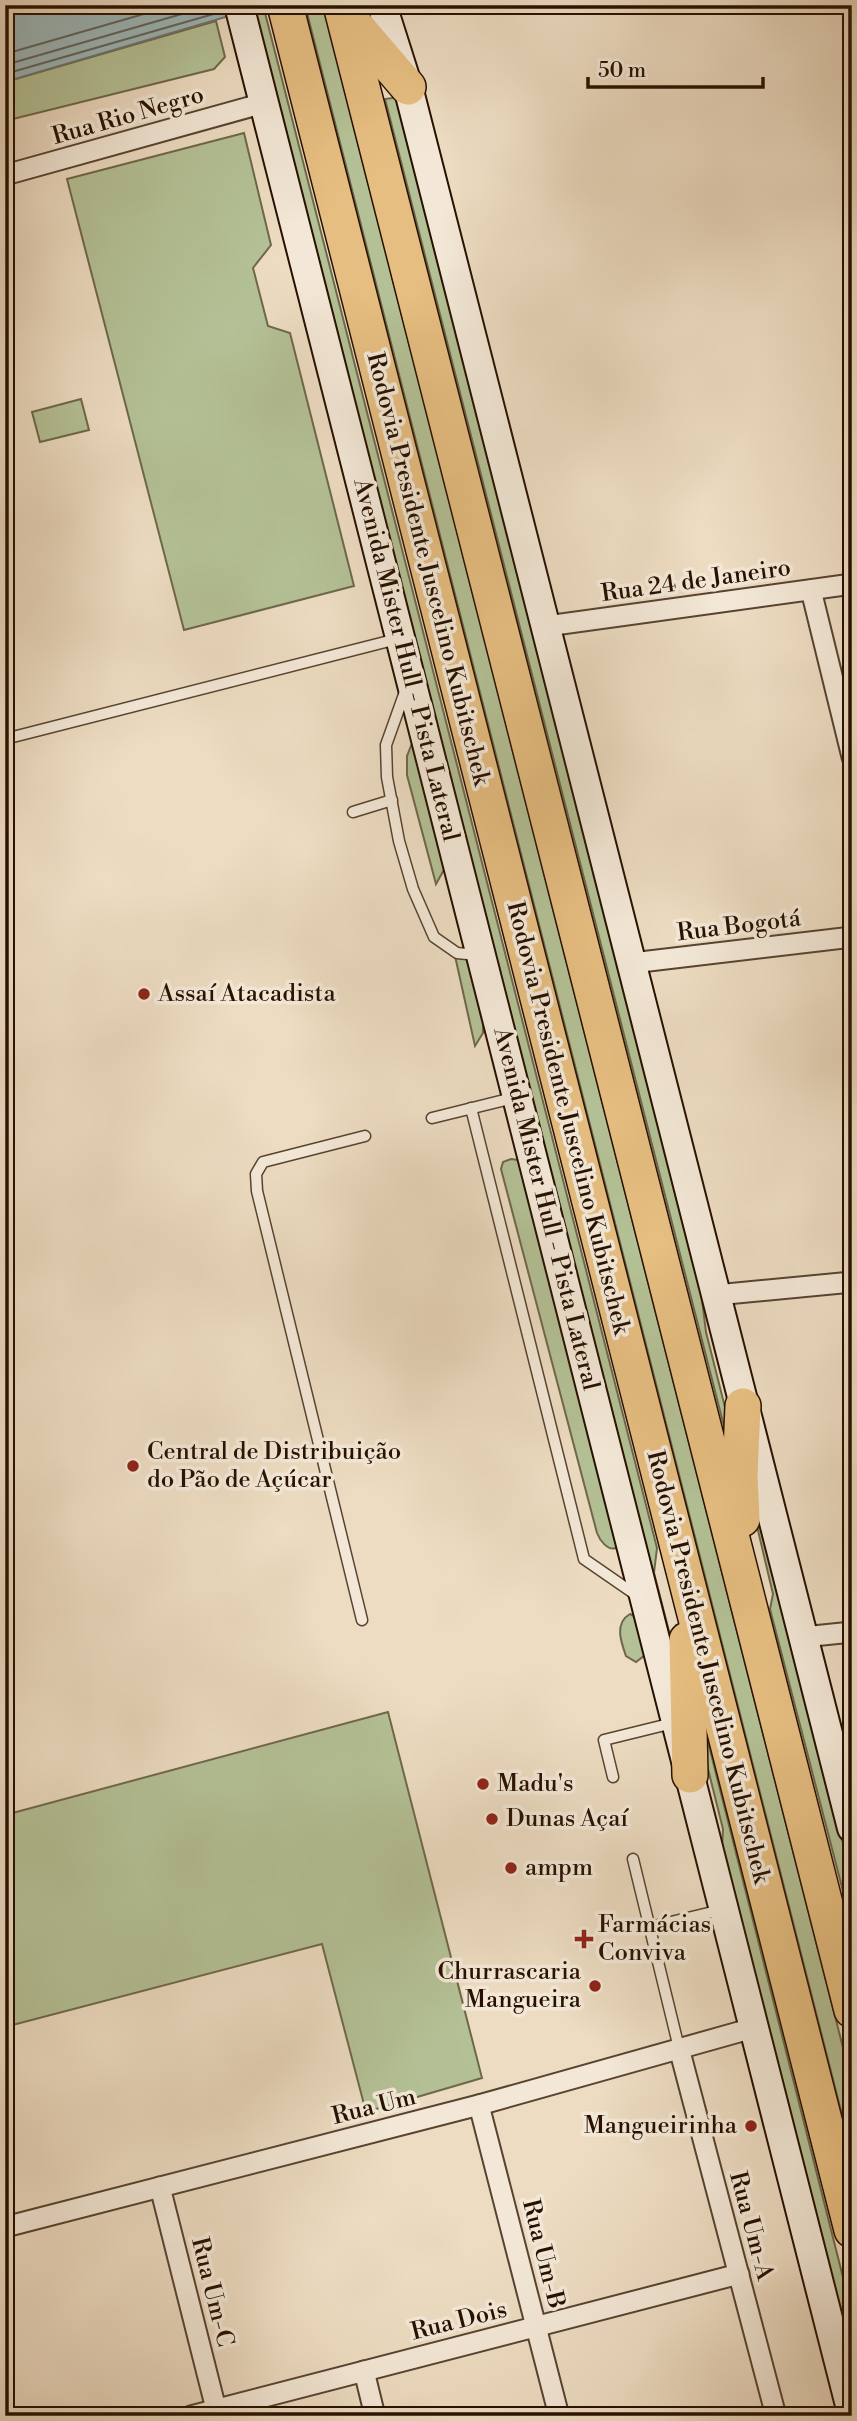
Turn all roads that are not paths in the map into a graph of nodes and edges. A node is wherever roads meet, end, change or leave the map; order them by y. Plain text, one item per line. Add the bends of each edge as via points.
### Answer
1 (239, 5) edge
2 (285, 5) edge
3 (382, 5) edge
4 (341, 7) edge
5 (408, 87) junction
6 (264, 103) junction
7 (5, 176) edge
8 (852, 584) edge
9 (811, 590) junction
10 (547, 626) junction
11 (401, 637) junction
12 (411, 675) junction
13 (5, 739) edge
14 (852, 757) edge
15 (392, 800) junction
16 (353, 812) dead end
17 (852, 937) edge
18 (481, 956) junction
19 (632, 964) junction
20 (517, 1097) junction
21 (471, 1108) junction
22 (432, 1118) dead end
23 (365, 1136) dead end
24 (852, 1282) edge
25 (716, 1295) junction
26 (743, 1406) junction
27 (686, 1581) junction
28 (745, 1588) junction
29 (645, 1601) junction
30 (362, 1620) dead end
31 (852, 1632) edge
32 (803, 1637) junction
33 (677, 1722) junction
34 (690, 1775) junction
35 (613, 1777) dead end
36 (852, 1829) edge
37 (633, 1859) dead end
38 (723, 1909) junction
39 (650, 1927) junction
40 (852, 2010) edge
41 (753, 2028) junction
42 (679, 2048) junction
43 (479, 2105) junction
44 (160, 2187) junction
45 (5, 2227) edge
46 (852, 2230) edge
47 (739, 2274) junction
48 (536, 2327) junction
49 (364, 2371) junction
50 (216, 2409) junction
51 (852, 2413) edge
52 (191, 2416) edge
53 (375, 2416) edge
54 (559, 2416) edge
55 (776, 2416) edge

1 - 6 main road, Avenida Mister Hull - Pista Lateral
2 - 27 highway, Rodovia Presidente Juscelino Kubitschek
3 - 5 main road
4 - 5 highway
4 - 28 highway
5 - 10 main road
6 - 7 street, Rua Rio Negro
6 - 11 main road, Avenida Mister Hull - Pista Lateral
8 - 9 street, Rua 24 de Janeiro
9 - 10 street, Rua 24 de Janeiro
9 - 14 street
10 - 19 main road
11 - 12 main road, Avenida Mister Hull - Pista Lateral
11 - 13 lane
12 - 15 lane via 386,745
12 - 18 main road, Avenida Mister Hull - Pista Lateral
15 - 16 lane
15 - 18 lane via 413,889 434,937 457,953
17 - 19 street, Rua Bogotá
18 - 20 main road, Avenida Mister Hull - Pista Lateral
19 - 25 main road
20 - 21 lane
20 - 29 main road, Avenida Mister Hull - Pista Lateral
21 - 22 lane
21 - 29 lane via 584,1559
23 - 30 lane via 263,1162 256,1174
24 - 25 street
25 - 26 main road
26 - 28 highway via 740,1475
26 - 32 main road
27 - 34 highway
27 - 46 highway, Rodovia Presidente Juscelino Kubitschek
28 - 40 highway
29 - 33 main road, Avenida Mister Hull - Pista Lateral
31 - 32 street
32 - 36 main road
33 - 34 main road, Avenida Mister Hull - Pista Lateral
33 - 35 lane via 604,1740
34 - 38 main road, Avenida Mister Hull - Pista Lateral
37 - 39 lane
38 - 39 lane
38 - 41 main road, Avenida Mister Hull - Pista Lateral
39 - 42 lane
41 - 42 street, Rua Um
41 - 51 main road, Avenida Mister Hull - Pista Lateral
42 - 43 street, Rua Um
42 - 47 street, Rua Um-A
43 - 44 street, Rua Um
43 - 48 street, Rua Um-B
44 - 45 street, Rua Um
44 - 50 street, Rua Um-C
47 - 48 street, Rua Dois
47 - 55 street, Rua Um-A
48 - 49 street, Rua Dois
48 - 54 street, Rua Um-B
49 - 50 street, Rua Dois
49 - 53 street
50 - 52 street, Rua Dois

